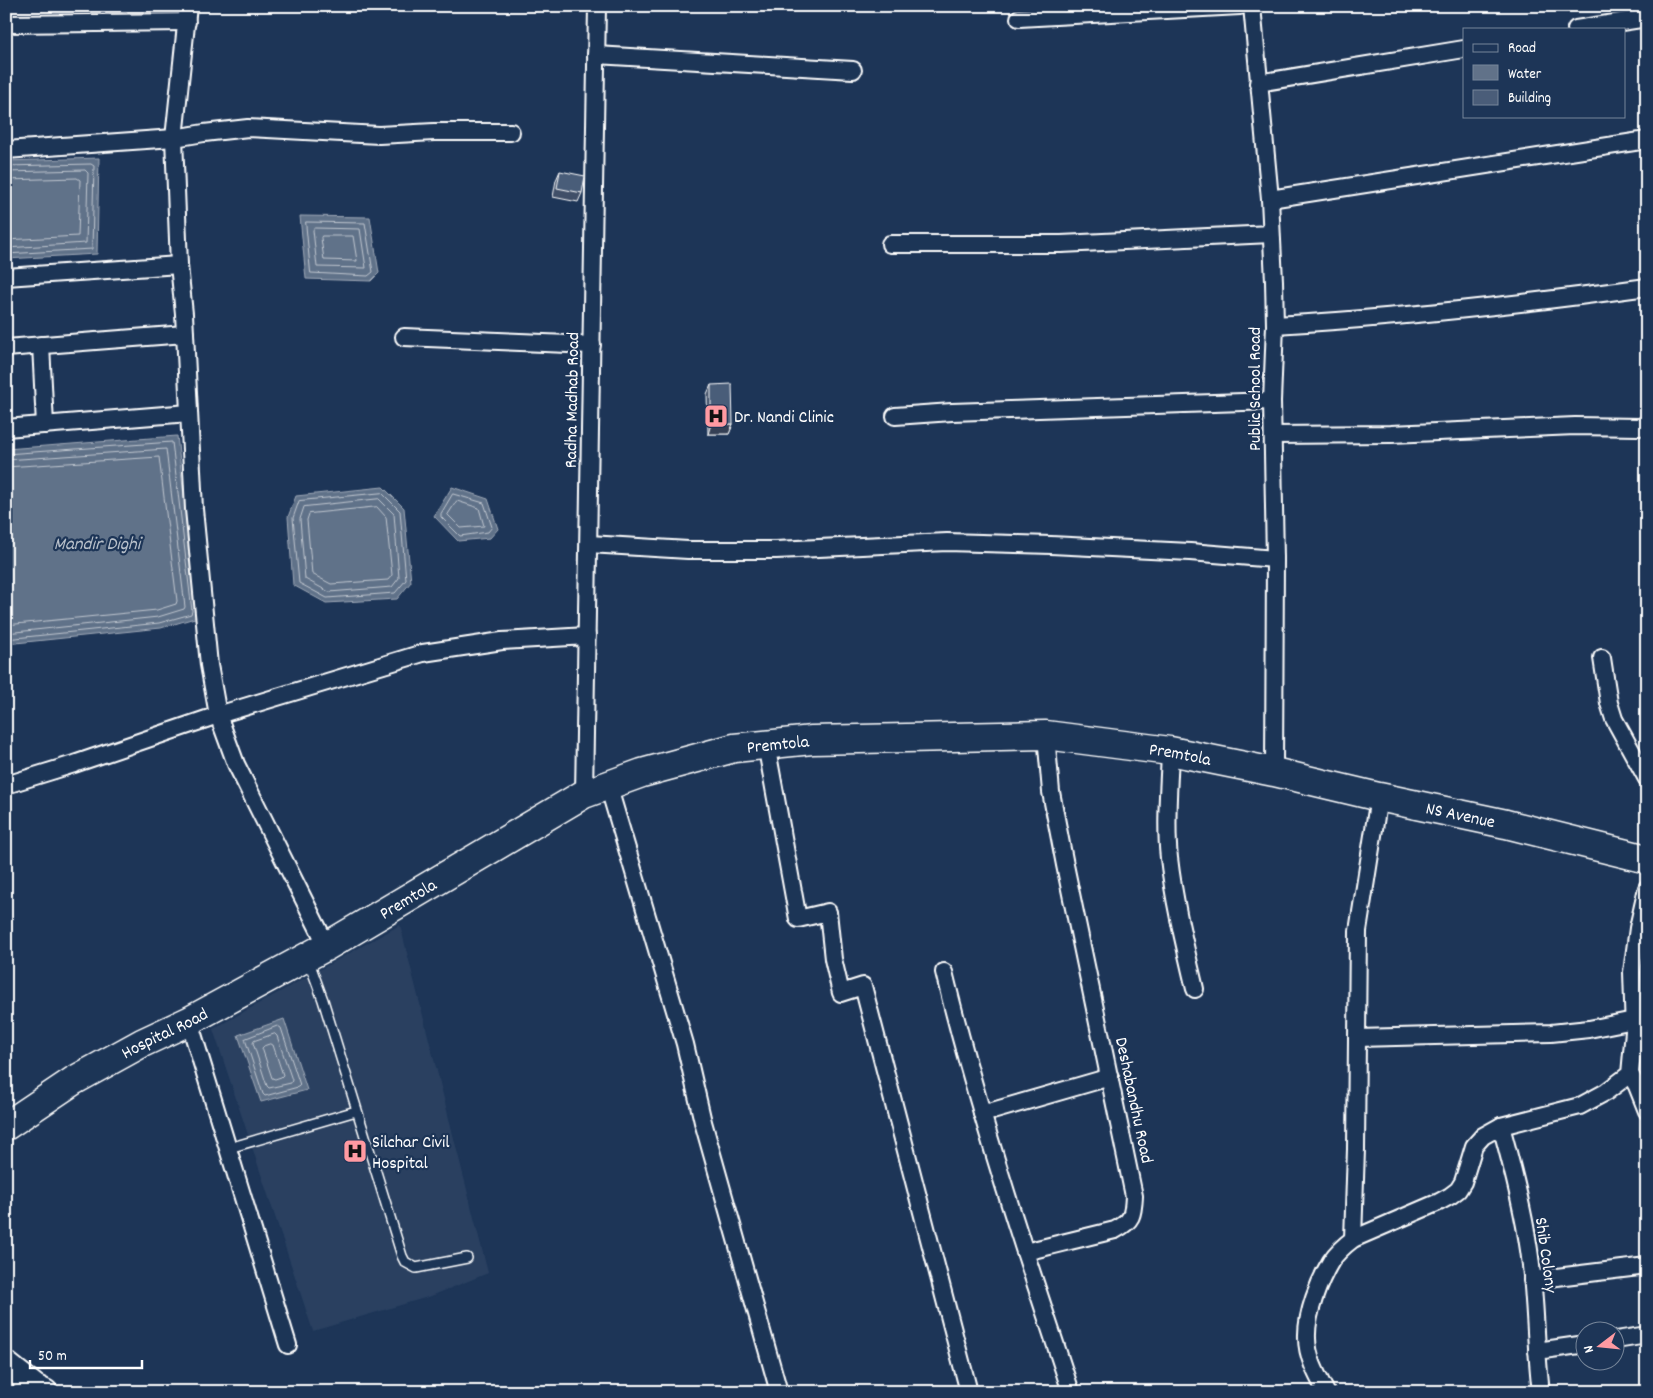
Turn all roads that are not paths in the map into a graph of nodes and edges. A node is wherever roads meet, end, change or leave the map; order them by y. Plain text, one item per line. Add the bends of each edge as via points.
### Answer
1 (597, 6) edge
2 (1240, 6) edge
3 (1252, 6) edge
4 (187, 14) edge
5 (1019, 18) dead end
6 (1647, 18) edge
7 (6, 24) edge
8 (1582, 28) edge
9 (1463, 49) edge
10 (596, 55) junction
11 (852, 70) dead end
12 (1258, 83) junction
13 (511, 132) dead end
14 (174, 138) junction
15 (1647, 140) edge
16 (6, 150) edge
17 (1270, 199) junction
18 (1271, 234) junction
19 (890, 244) dead end
20 (179, 265) junction
21 (6, 277) edge
22 (1647, 287) edge
23 (1274, 325) junction
24 (185, 334) junction
25 (404, 337) dead end
26 (41, 345) junction
27 (592, 345) junction
28 (6, 348) edge
29 (1272, 401) junction
30 (188, 413) junction
31 (895, 416) dead end
32 (1647, 424) edge
33 (45, 425) junction
34 (6, 428) edge
35 (1273, 435) junction
36 (588, 544) junction
37 (1274, 559) junction
38 (587, 636) junction
39 (1602, 658) dead end
40 (218, 715) junction
41 (1046, 735) junction
42 (766, 744) junction
43 (1170, 751) junction
44 (1274, 772) junction
45 (1647, 779) edge
46 (6, 785) edge
47 (596, 790) junction
48 (1379, 797) junction
49 (1647, 859) edge
50 (1647, 888) edge
51 (317, 951) junction
52 (944, 972) dead end
53 (1195, 989) dead end
54 (1634, 1020) junction
55 (189, 1021) junction
56 (1357, 1038) junction
57 (1630, 1074) junction
58 (1110, 1077) junction
59 (356, 1111) junction
60 (1647, 1112) edge
61 (982, 1114) junction
62 (6, 1126) edge
63 (1502, 1132) junction
64 (229, 1148) junction
65 (1353, 1239) junction
66 (1025, 1252) junction
67 (468, 1258) dead end
68 (1647, 1266) edge
69 (1532, 1280) junction
70 (1647, 1335) edge
71 (1626, 1338) edge
72 (288, 1345) dead end
73 (1576, 1345) edge
74 (1537, 1351) junction
75 (8, 1369) edge
76 (45, 1392) edge
77 (779, 1392) edge
78 (969, 1392) edge
79 (1071, 1392) edge
80 (1326, 1392) edge
81 (1541, 1392) edge

1 - 10 street, Radha Madhab Road
2 - 5 street
3 - 12 street, Public School Road
4 - 7 street
4 - 14 street
6 - 8 street
9 - 12 street
10 - 11 street
10 - 27 street, Radha Madhab Road
12 - 17 street, Public School Road
13 - 14 street via 379,135 248,128
14 - 16 street
14 - 20 street
15 - 17 street
17 - 18 street, Public School Road
18 - 19 street via 1061,244
18 - 23 street, Public School Road
20 - 21 street
20 - 24 street
22 - 23 street via 1390,317
23 - 29 street, Public School Road
24 - 26 street
24 - 30 street
25 - 27 street
26 - 28 street
26 - 33 street
27 - 36 street, Radha Madhab Road
29 - 31 street
29 - 35 street, Public School Road
30 - 33 street
30 - 40 street via 196,529
32 - 35 street via 1640,427
33 - 34 street
35 - 37 street, Public School Road
36 - 37 street via 688,550 776,550 947,542 1190,552
36 - 38 street, Radha Madhab Road
37 - 44 street, Public School Road
38 - 40 street via 502,641 423,653
38 - 47 street, Radha Madhab Road
39 - 45 street via 1614,719
40 - 46 street
40 - 51 street
41 - 42 highway, Premtola via 812,740
41 - 43 highway, Premtola
41 - 58 street, Deshabandhu Road via 1054,810
42 - 47 highway, Premtola via 709,754
42 - 78 street via 798,919 828,912 833,959 841,993 863,986
43 - 44 highway, Premtola
43 - 53 street via 1169,856
44 - 48 highway, NS Avenue
47 - 51 highway, Premtola
47 - 77 street, Radha Madhab Road via 685,1044 703,1122
48 - 49 highway, NS Avenue
48 - 56 street via 1358,931
50 - 54 street via 1632,972
51 - 55 highway, Hospital Road
51 - 59 lane via 323,1000
52 - 61 street
54 - 56 street via 1551,1033
54 - 57 street
55 - 62 highway, Hospital Road via 73,1081
55 - 64 street
56 - 65 street
57 - 60 street
57 - 63 street via 1580,1106
58 - 61 street
58 - 66 street, Deshabandhu Road via 1134,1196 1130,1220 1115,1230
59 - 64 lane
59 - 67 lane via 405,1262 416,1268
61 - 66 street
63 - 65 street via 1483,1136 1474,1146 1463,1182 1450,1196
63 - 69 street, Shib Colony via 1529,1250
64 - 72 street
65 - 80 street via 1332,1260 1310,1314 1307,1337 1310,1356
66 - 79 street
68 - 69 street
69 - 74 street, Shib Colony
70 - 71 street
73 - 74 street
74 - 81 street, Shib Colony
75 - 76 main road

